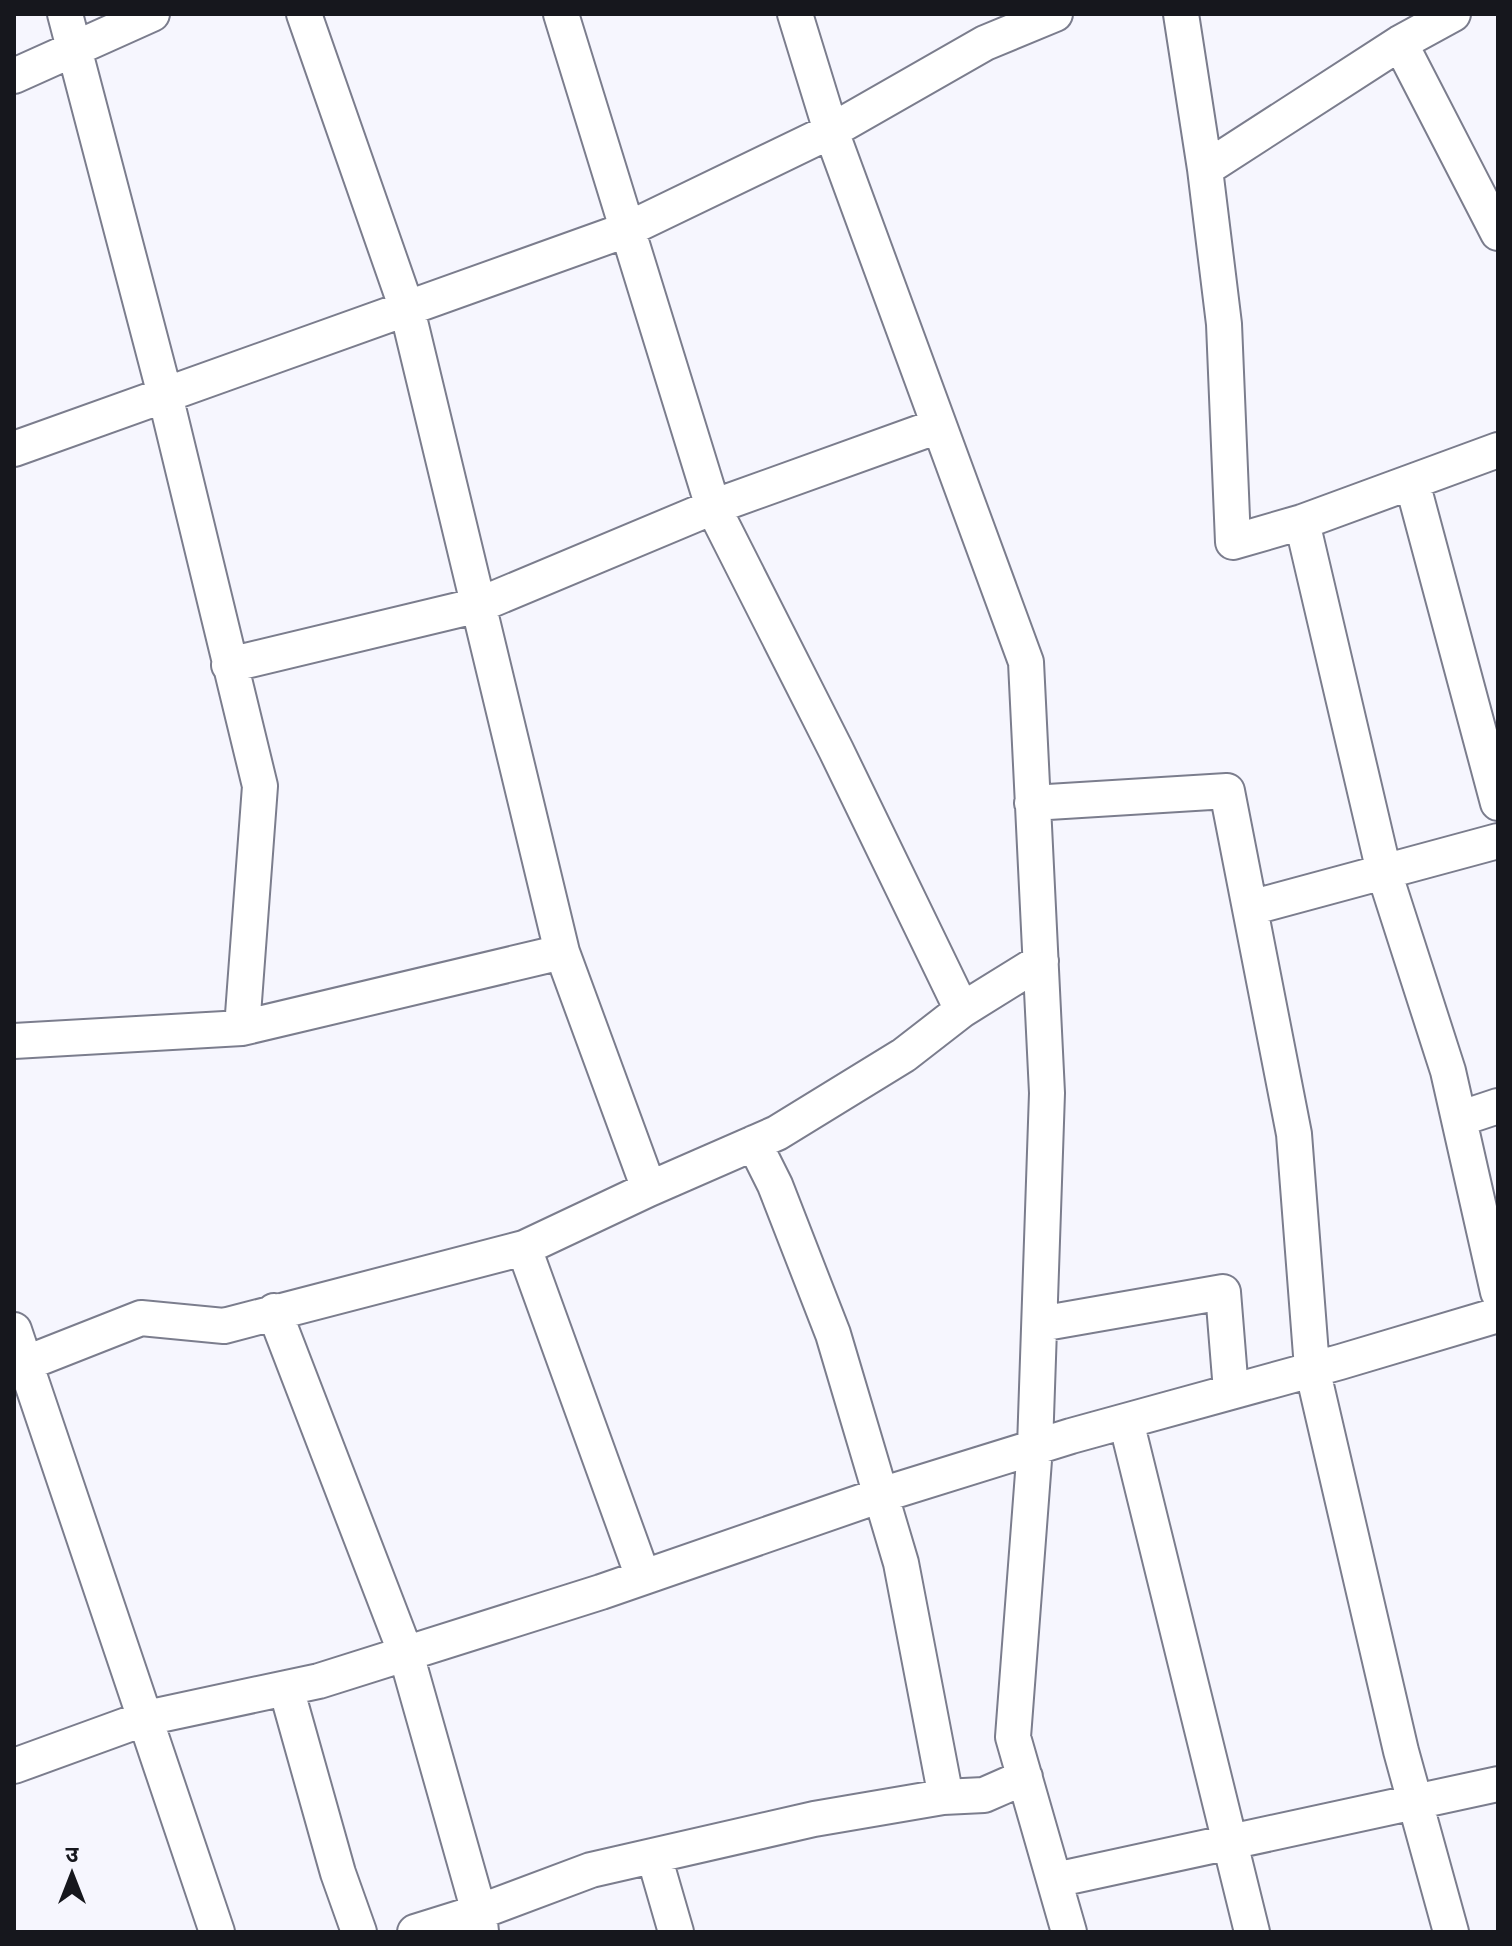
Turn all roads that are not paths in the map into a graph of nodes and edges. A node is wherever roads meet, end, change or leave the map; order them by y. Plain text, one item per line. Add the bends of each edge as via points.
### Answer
1 (65, 14) edge
2 (152, 14) edge
3 (304, 14) edge
4 (561, 14) edge
5 (795, 14) edge
6 (1181, 14) edge
7 (1453, 14) edge
8 (1045, 16) edge
9 (1400, 43) junction
10 (76, 48) junction
11 (14, 76) edge
12 (831, 131) junction
13 (1205, 169) junction
14 (626, 230) junction
15 (1498, 233) edge
16 (407, 309) junction
17 (165, 395) junction
18 (938, 426) junction
19 (14, 449) edge
20 (1498, 450) edge
21 (1412, 482) junction
22 (713, 507) junction
23 (1302, 522) junction
24 (479, 605) junction
25 (229, 665) junction
26 (1032, 803) junction
27 (1498, 803) edge
28 (1498, 841) edge
29 (1384, 872) junction
30 (1250, 908) junction
31 (562, 952) junction
32 (1041, 961) junction
33 (962, 1010) junction
34 (242, 1028) junction
35 (14, 1041) edge
36 (1498, 1106) edge
37 (1459, 1119) junction
38 (754, 1143) junction
39 (649, 1189) junction
40 (524, 1248) junction
41 (1498, 1292) edge
42 (274, 1311) junction
43 (1498, 1315) edge
44 (1040, 1324) junction
45 (14, 1330) edge
46 (20, 1366) edge
47 (1312, 1368) junction
48 (1231, 1391) junction
49 (1126, 1421) junction
50 (1035, 1447) junction
51 (881, 1495) junction
52 (643, 1577) junction
53 (406, 1654) junction
54 (286, 1688) junction
55 (146, 1718) junction
56 (14, 1766) edge
57 (1025, 1777) junction
58 (1498, 1784) edge
59 (943, 1797) junction
60 (1416, 1802) junction
61 (1228, 1843) junction
62 (654, 1856) junction
63 (1055, 1880) junction
64 (480, 1922) edge
65 (217, 1932) edge
66 (359, 1932) edge
67 (415, 1932) edge
68 (676, 1932) edge
69 (1069, 1932) edge
70 (1252, 1932) edge
71 (1451, 1932) edge

1 - 10 street
2 - 10 street
3 - 16 street
4 - 14 street
5 - 12 street
6 - 13 street
7 - 9 street
8 - 12 street via 985,43
9 - 13 street
9 - 15 street
10 - 11 street
10 - 17 street
12 - 14 street
12 - 18 street
13 - 23 street via 1224,324 1233,542
14 - 16 street
14 - 22 street
16 - 17 street
16 - 24 street
17 - 19 street
17 - 25 street
18 - 22 street
18 - 26 street via 1026,662
20 - 21 street
21 - 23 street
21 - 27 street
22 - 24 street
22 - 33 street
23 - 29 street
24 - 25 street
24 - 31 street
25 - 34 street via 260,786
26 - 30 street via 1227,791
26 - 32 street
28 - 29 street
29 - 30 street
29 - 37 street
30 - 47 street via 1294,1134
31 - 34 street
31 - 39 street
32 - 33 street
32 - 44 street via 1047,1093
33 - 38 street via 904,1055
34 - 35 street
36 - 37 street
37 - 41 street
38 - 39 street
38 - 51 street via 833,1334
39 - 40 street
40 - 42 street
40 - 52 street
42 - 46 street via 224,1326 141,1318
42 - 53 street
43 - 47 street
44 - 48 street via 1223,1292
44 - 50 street
45 - 46 street
46 - 55 street
47 - 48 street
47 - 60 street
48 - 49 street
49 - 50 street
49 - 61 street
50 - 51 street
50 - 57 street via 1013,1737
51 - 52 street
51 - 59 street via 901,1563
52 - 53 street
53 - 54 street
53 - 64 street
54 - 55 street
54 - 66 street
55 - 56 street
55 - 65 street
57 - 59 street via 984,1795
57 - 63 street
58 - 60 street
59 - 62 street via 814,1819
60 - 61 street
60 - 71 street
61 - 63 street
61 - 70 street
62 - 64 street via 591,1870
62 - 68 street
63 - 69 street
64 - 67 street

